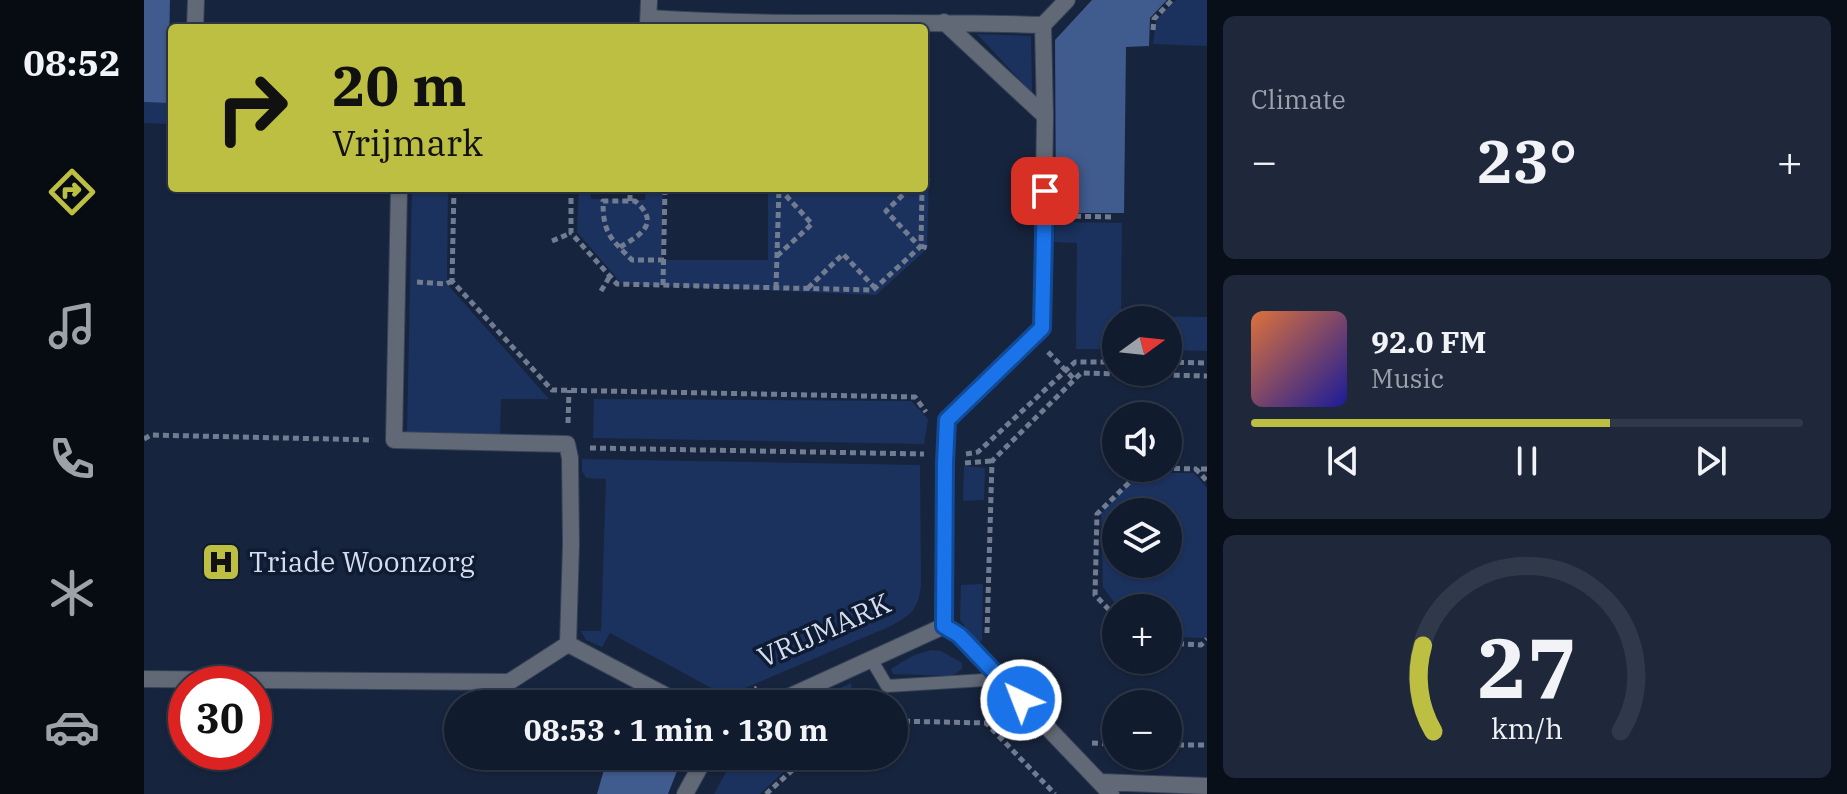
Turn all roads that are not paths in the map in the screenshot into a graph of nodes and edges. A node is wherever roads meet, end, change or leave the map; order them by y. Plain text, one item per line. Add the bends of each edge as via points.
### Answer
1 (196, 0) edge
2 (649, 0) edge
3 (1067, 0) edge
4 (944, 22) junction
5 (648, 23) edge
6 (195, 24) edge
7 (681, 24) edge
8 (791, 24) edge
9 (1043, 25) junction
10 (1045, 116) junction
11 (399, 192) edge
12 (944, 626) junction
13 (568, 644) junction
14 (871, 659) junction
15 (144, 679) edge
16 (1001, 679) junction
17 (655, 690) edge
18 (803, 690) edge
19 (698, 770) edge
20 (1207, 786) edge
21 (1105, 788) edge
22 (685, 794) edge

1 - 6 street
2 - 5 street
3 - 9 street
4 - 8 street
4 - 9 street
4 - 10 street
5 - 7 street
9 - 10 street
10 - 12 street via 1042,328 947,420 937,459
11 - 13 street via 394,440 568,446
12 - 14 street, VRIJMARK
12 - 16 street
13 - 15 street via 509,682
13 - 17 street
14 - 16 lane, VRIJMARK via 887,686
14 - 18 street, VRIJMARK
16 - 21 street
19 - 22 street
20 - 21 street

